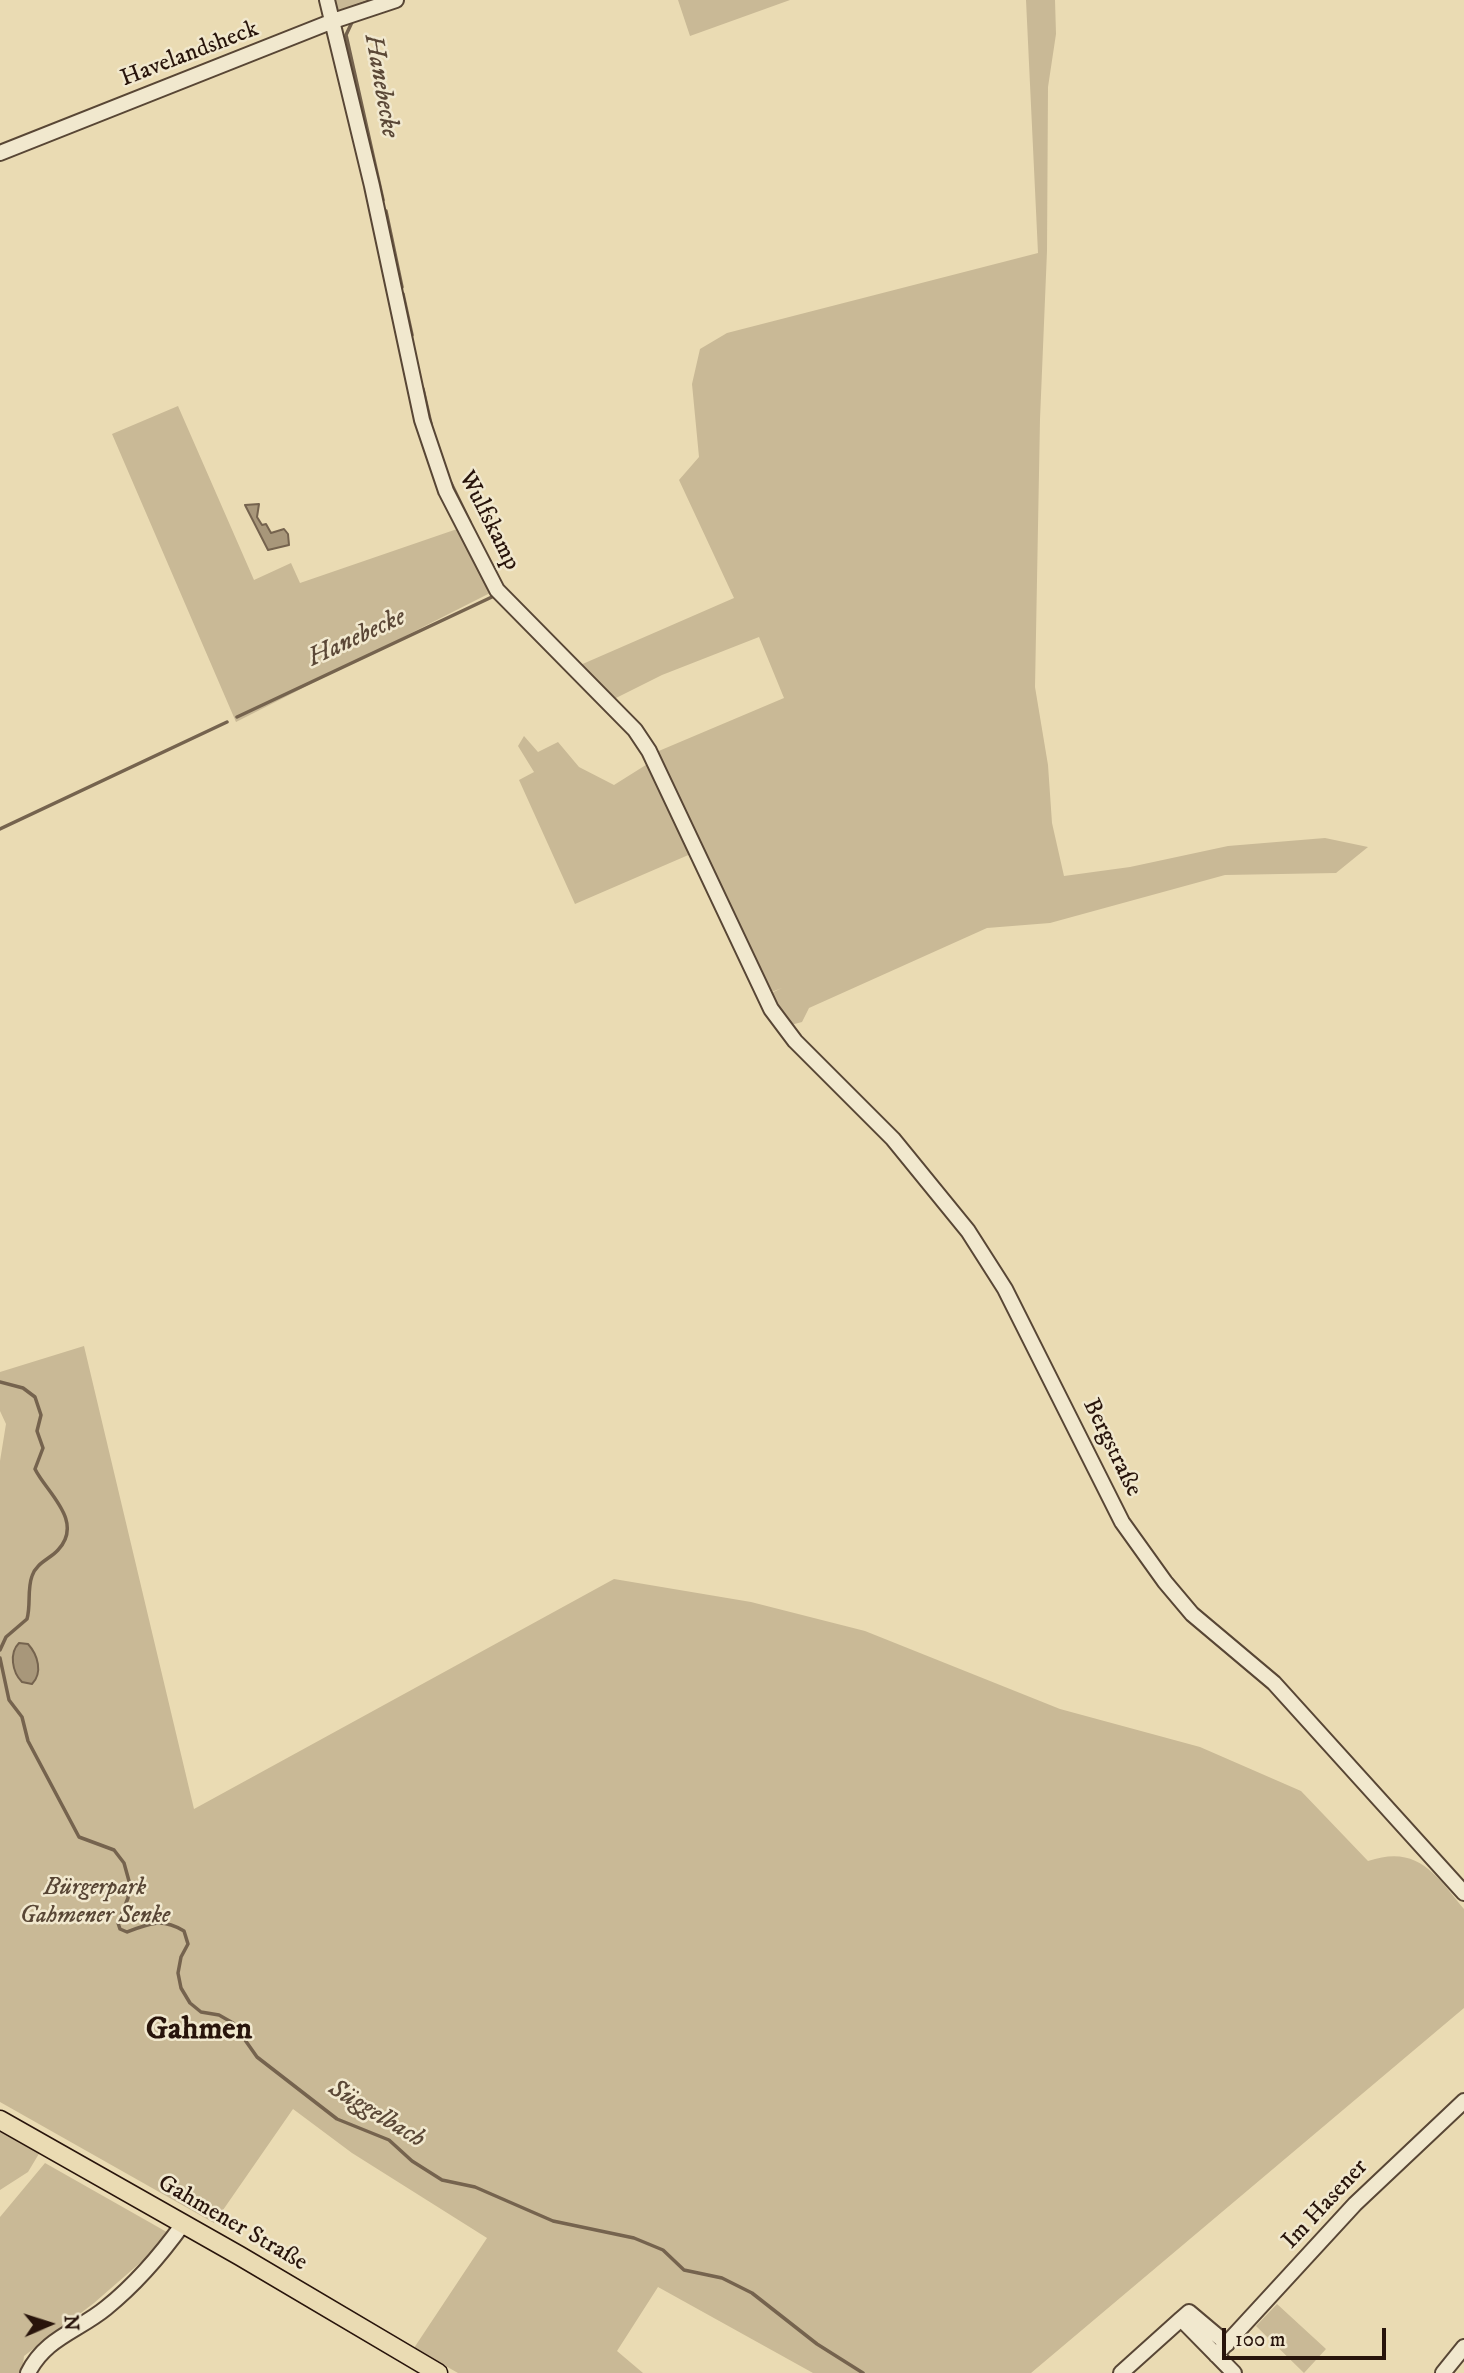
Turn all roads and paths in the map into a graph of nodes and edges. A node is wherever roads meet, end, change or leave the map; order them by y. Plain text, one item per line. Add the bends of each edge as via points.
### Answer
1 (327, 0) edge
2 (396, 0) edge
3 (333, 21) junction
4 (0, 153) edge
5 (762, 989) joint
6 (1464, 1893) edge
7 (1464, 2101) edge
8 (0, 2120) edge
9 (183, 2224) junction
10 (1181, 2319) junction
11 (1227, 2344) junction
12 (1464, 2347) edge
13 (1216, 2355) junction
14 (28, 2373) edge
15 (438, 2373) edge
16 (1121, 2373) edge
17 (1234, 2373) edge
18 (1443, 2373) edge

1 - 3 street, Wulfskamp
2 - 3 street, Havelandsheck
3 - 4 street, Havelandsheck
3 - 5 street, Wulfskamp via 422,421 446,491 497,590 649,751
5 - 6 street, Bergstraße via 795,1041 893,1139 968,1231 1011,1300 1122,1522 1164,1582 1192,1614 1274,1682
7 - 11 street, Im Hasener via 1355,2204
8 - 9 main road, Gahmener Straße
9 - 14 street via 153,2266 104,2311 62,2334 36,2357
9 - 15 main road, Gahmener Straße
10 - 11 street via 1189,2312
10 - 13 street
10 - 16 street
11 - 13 street, Im Hasener
12 - 18 street
13 - 17 street

